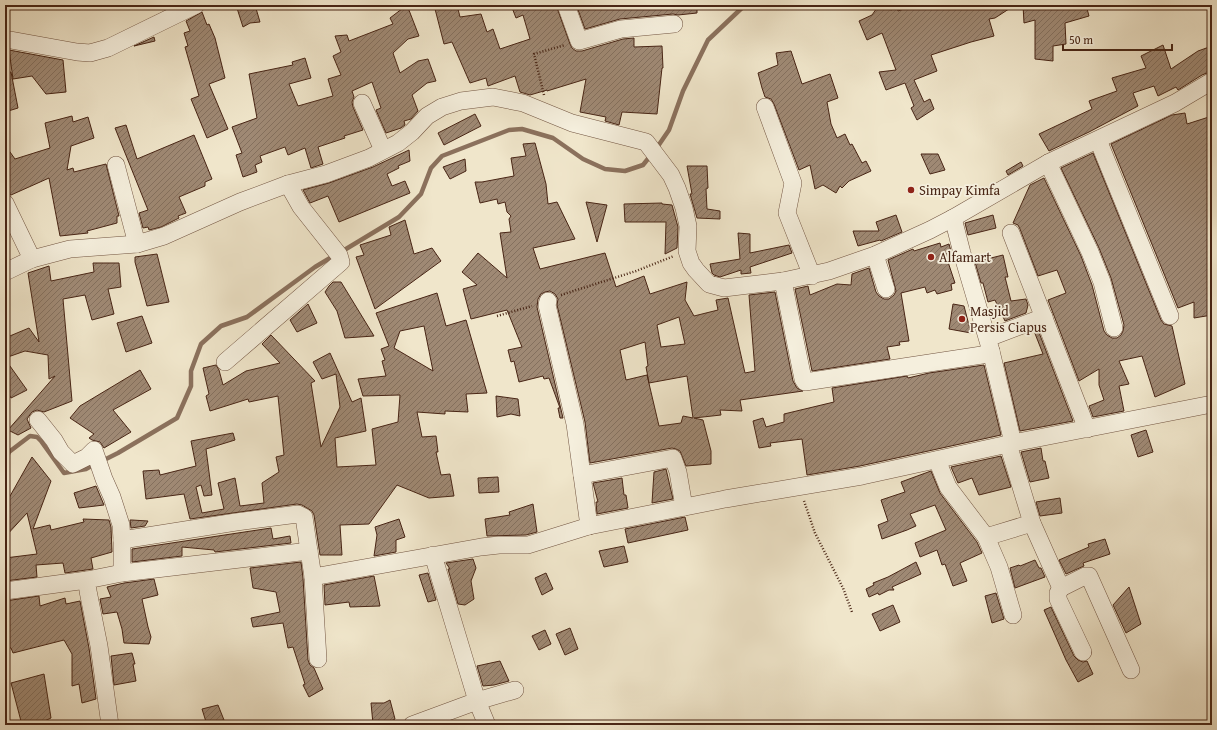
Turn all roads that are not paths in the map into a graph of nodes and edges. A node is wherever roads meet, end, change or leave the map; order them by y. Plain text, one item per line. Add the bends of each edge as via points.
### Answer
1 (196, 5) edge
2 (566, 5) edge
3 (674, 24) dead end
4 (5, 39) edge
5 (1212, 81) edge
6 (362, 103) dead end
7 (765, 107) dead end
8 (1098, 140) junction
9 (383, 150) junction
10 (1048, 163) junction
11 (116, 165) dead end
12 (288, 184) junction
13 (5, 203) edge
14 (954, 218) junction
15 (1011, 233) dead end
16 (137, 244) junction
17 (875, 255) junction
18 (32, 259) junction
19 (5, 272) edge
20 (812, 276) junction
21 (783, 281) junction
22 (886, 289) dead end
23 (548, 301) road end
24 (1170, 316) dead end
25 (1044, 317) junction
26 (1114, 328) dead end
27 (989, 345) junction
28 (225, 362) dead end
29 (1212, 404) edge
30 (38, 420) dead end
31 (1086, 429) junction
32 (1010, 444) junction
33 (937, 460) junction
34 (582, 475) junction
35 (684, 507) junction
36 (1032, 523) junction
37 (589, 526) junction
38 (986, 537) junction
39 (122, 540) junction
40 (309, 551) junction
41 (433, 555) junction
42 (122, 573) junction
43 (313, 577) junction
44 (87, 580) junction
45 (1061, 588) junction
46 (5, 591) edge
47 (1013, 615) dead end
48 (1083, 652) dead end
49 (318, 658) dead end
50 (1131, 670) dead end
51 (515, 690) dead end
52 (477, 701) junction
53 (110, 725) edge
54 (412, 725) edge
55 (487, 725) edge

1 - 4 street via 108,48 90,53
2 - 3 street via 579,41 620,29
5 - 8 street via 1175,103
6 - 9 street
7 - 20 street via 793,184 788,215
8 - 10 street
8 - 24 street
9 - 12 street via 326,174
9 - 21 street via 398,143 427,116 442,107 461,101 493,97 646,142 671,175 677,188 688,226 687,251 691,263 709,284 724,288
10 - 14 street
10 - 26 street via 1090,252 1102,282
11 - 16 street
12 - 16 street via 164,236
12 - 28 street via 301,207 336,251 341,262
13 - 18 street
14 - 17 street
14 - 27 street
15 - 25 street
16 - 18 street via 70,249
17 - 20 street
17 - 22 street
18 - 19 street
20 - 21 street
21 - 27 street via 805,382 982,355
23 - 34 street via 575,424
25 - 27 street
25 - 31 street
27 - 32 street
29 - 31 street
30 - 39 street via 73,464 94,450 116,508
31 - 32 street
32 - 33 street
32 - 36 street
33 - 35 street via 862,476
33 - 38 street via 948,487
34 - 35 street via 673,458
34 - 37 street
35 - 37 street
36 - 38 street
36 - 45 street
37 - 41 street via 528,545 499,545
38 - 47 street via 999,567
39 - 40 street via 298,514 304,517
39 - 42 street
40 - 42 street
40 - 43 street
41 - 43 street
41 - 52 street
42 - 44 street
43 - 49 street
44 - 46 street
44 - 53 street
45 - 48 street via 1058,599
45 - 50 street via 1089,576
51 - 52 street
52 - 54 street
52 - 55 street

